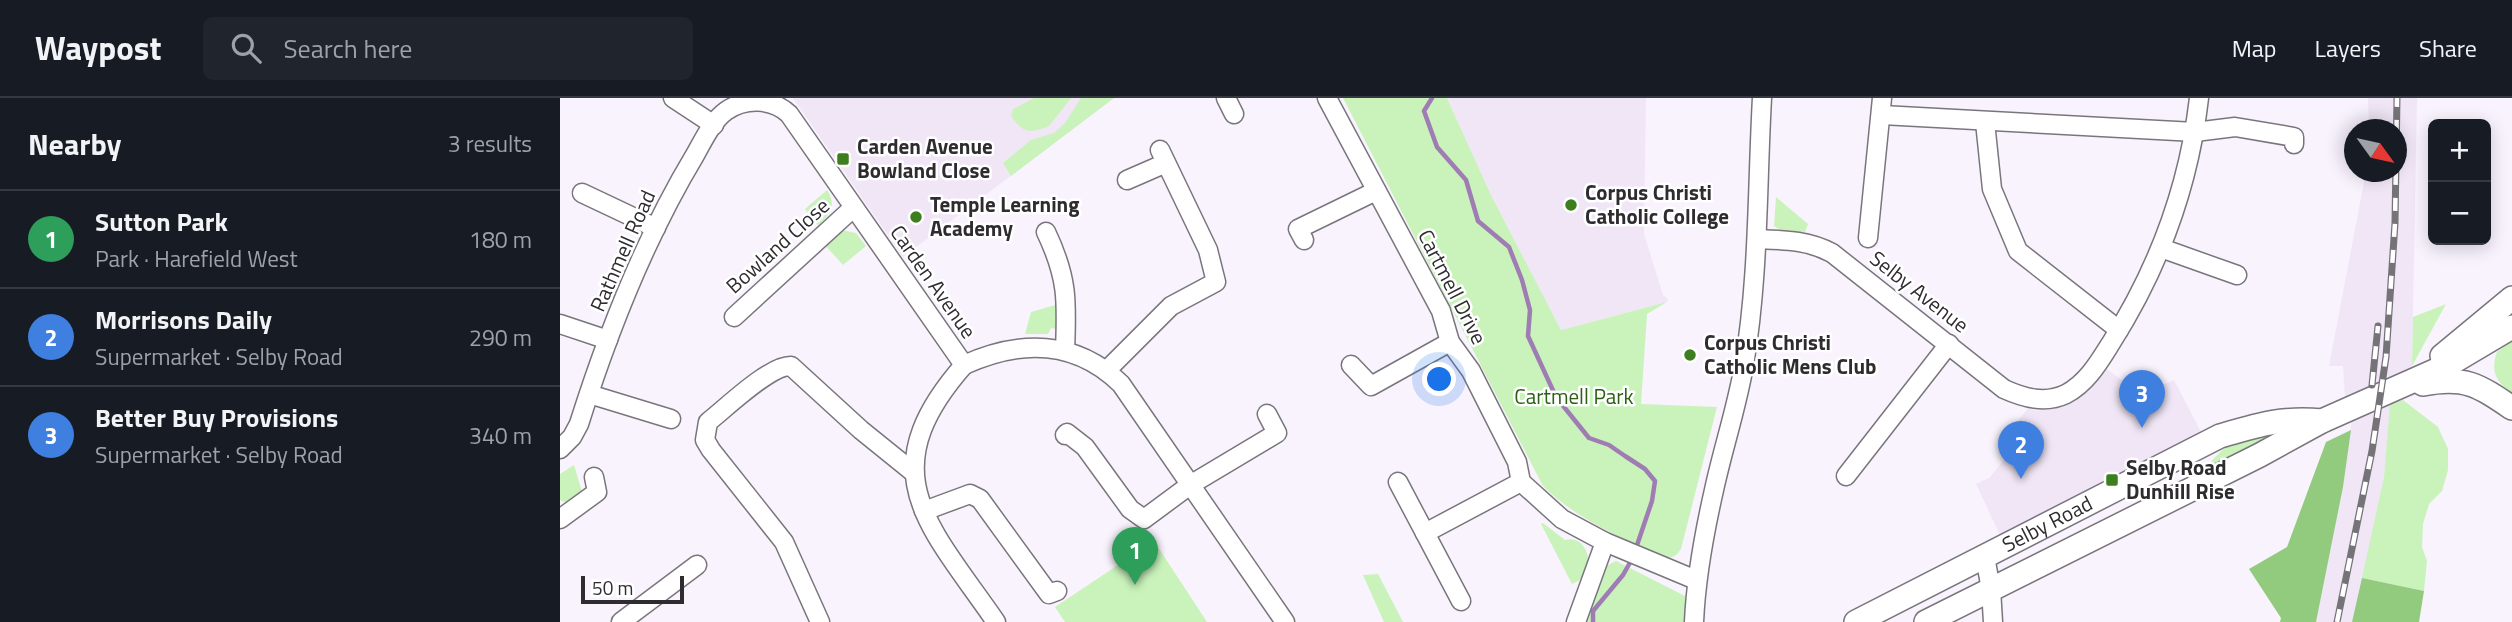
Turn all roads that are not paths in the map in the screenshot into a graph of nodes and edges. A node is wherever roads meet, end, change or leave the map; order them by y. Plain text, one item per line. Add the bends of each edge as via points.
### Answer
1 (673, 98) edge
2 (1327, 98) edge
3 (1762, 98) edge
4 (2199, 98) edge
5 (761, 100) edge
6 (1882, 106) edge
7 (1985, 122) junction
8 (714, 125) junction
9 (2195, 132) junction
10 (2294, 144) dead end
11 (1127, 180) dead end
12 (1376, 191) junction
13 (582, 193) dead end
14 (853, 208) junction
15 (656, 228) junction
16 (1299, 230) dead end
17 (1046, 232) dead end
18 (1868, 238) dead end
19 (1757, 239) junction
20 (2161, 248) junction
21 (2237, 275) dead end
22 (2511, 299) edge
23 (734, 317) dead end
24 (560, 324) edge
25 (2512, 327) edge
26 (2119, 330) junction
27 (608, 340) junction
28 (1450, 342) junction
29 (2487, 343) junction
30 (1949, 344) junction
31 (1065, 351) junction
32 (964, 365) junction
33 (1351, 365) dead end
34 (1107, 370) junction
35 (2404, 384) junction
36 (589, 394) junction
37 (2503, 402) edge
38 (1267, 414) dead end
39 (671, 419) dead end
40 (2322, 421) junction
41 (1065, 435) dead end
42 (560, 449) edge
43 (913, 472) junction
44 (1846, 476) dead end
45 (594, 477) dead end
46 (1398, 482) dead end
47 (1521, 482) junction
48 (1190, 485) junction
49 (923, 511) junction
50 (560, 519) edge
51 (1425, 533) junction
52 (1613, 545) junction
53 (1985, 557) junction
54 (697, 565) dead end
55 (1696, 580) junction
56 (1991, 589) junction
57 (1057, 591) dead end
58 (1461, 601) dead end
59 (621, 622) edge
60 (820, 622) edge
61 (996, 622) edge
62 (1285, 622) edge
63 (1576, 622) edge
64 (1694, 622) edge
65 (1856, 622) edge
66 (1926, 622) edge
67 (1993, 622) edge

1 - 8 street
2 - 12 street, Cartmell Drive
3 - 19 street
4 - 9 street
5 - 8 street, Rathmell Road via 736,105
5 - 14 street, Carden Avenue via 789,114
6 - 7 street
6 - 18 street
7 - 9 street
7 - 26 street via 1992,189 2018,251
8 - 15 street, Rathmell Road
9 - 10 street via 2235,127 2294,137
9 - 20 street
11 - 34 street via 1163,157 1222,284 1171,306
12 - 16 street
12 - 28 street, Cartmell Drive via 1441,311
13 - 15 street
14 - 23 street, Bowland Close
14 - 32 street, Carden Avenue
15 - 27 street, Rathmell Road
17 - 31 street via 1065,283
19 - 30 street, Selby Avenue via 1796,241 1832,253
19 - 55 street via 1745,362
20 - 21 street
20 - 26 street
22 - 29 main road
22 - 35 main road, Selby Road
24 - 27 street
25 - 29 main road, Selby Road
26 - 30 street, Selby Avenue via 2082,384 2044,400 2004,389
27 - 36 street, Rathmell Road
28 - 33 street via 1368,388
28 - 47 street, Cartmell Drive via 1477,382 1517,462
29 - 35 main road, Selby Road
29 - 37 main road via 2480,368 2485,382
30 - 44 street
31 - 32 street, Carden Avenue via 1014,349
31 - 34 street, Carden Avenue
32 - 43 street via 920,429
34 - 48 street, Carden Avenue via 1137,404
35 - 37 main road, Selby Road via 2457,380 2474,384
35 - 40 main road, Selby Road
36 - 39 street
36 - 42 street, Rathmell Road via 579,425
38 - 48 street via 1277,433
40 - 53 main road, Selby Road via 2295,418 2220,436
40 - 56 main road, Selby Road
41 - 48 street via 1085,447 1130,509 1144,519
43 - 49 street
43 - 60 street via 792,366 781,367 708,422 705,440 784,542
45 - 50 street via 597,492
46 - 51 street
47 - 51 street
47 - 52 street via 1562,519
48 - 62 street, Carden Avenue
49 - 57 street via 970,494 981,499 1049,594
49 - 61 street
51 - 58 street
52 - 55 street
52 - 63 street
53 - 56 street
53 - 65 main road, Selby Road
54 - 59 street
55 - 64 street
56 - 66 main road, Selby Road
56 - 67 street

